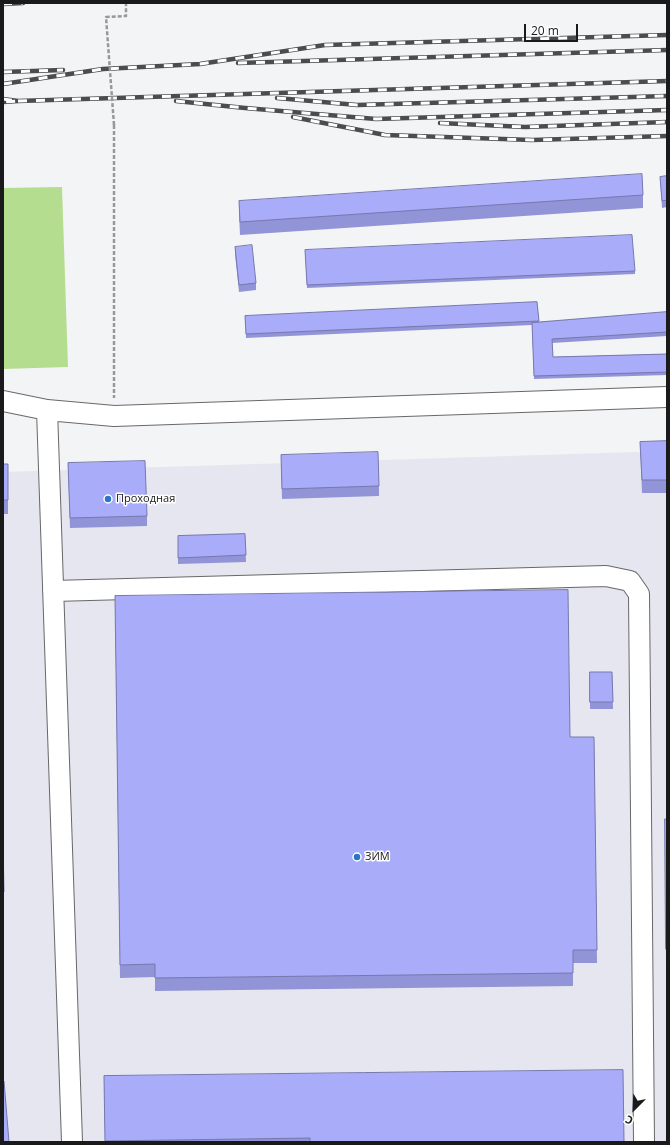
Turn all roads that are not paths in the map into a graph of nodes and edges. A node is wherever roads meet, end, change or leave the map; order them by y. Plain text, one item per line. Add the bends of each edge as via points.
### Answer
1 (667, 397) edge
2 (3, 401) edge
3 (47, 410) junction
4 (53, 591) junction
5 (72, 1142) edge
6 (644, 1142) edge

1 - 3 lane via 114,416
2 - 3 lane
3 - 4 lane
4 - 5 lane
4 - 6 lane via 606,576 630,581 639,594

